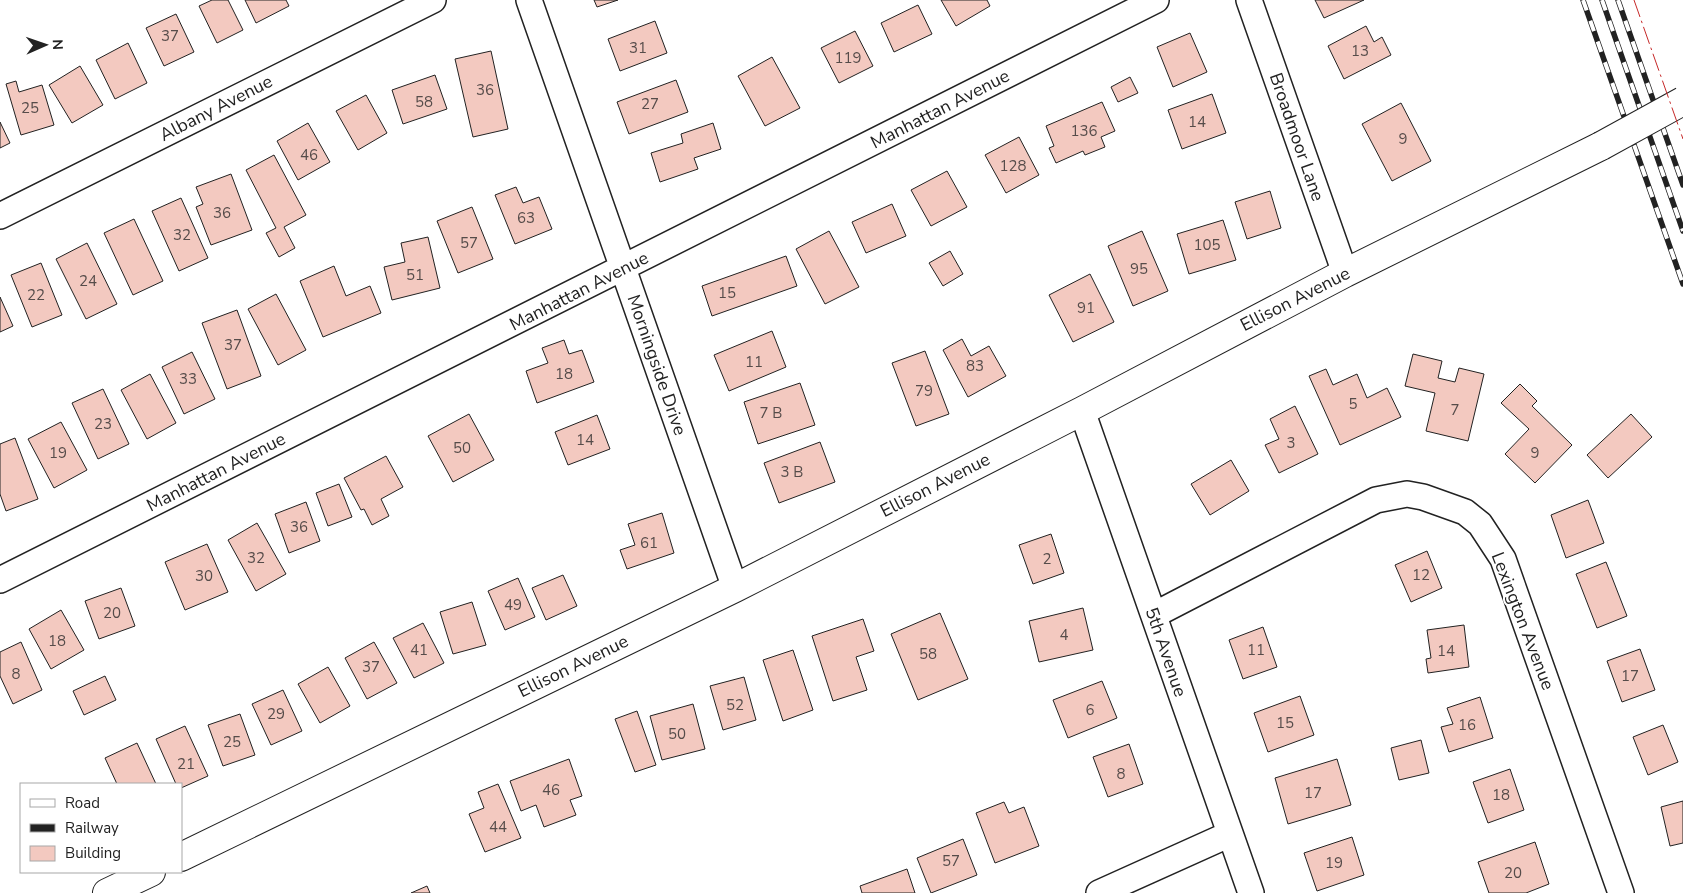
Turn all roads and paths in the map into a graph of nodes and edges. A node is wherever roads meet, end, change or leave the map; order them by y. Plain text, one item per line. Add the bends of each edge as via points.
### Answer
1 (433, 0) edge
2 (529, 0) edge
3 (1156, 0) edge
4 (1249, 0) edge
5 (1683, 101) edge
6 (0, 216) edge
7 (623, 269) junction
8 (1345, 273) junction
9 (1082, 411) junction
10 (0, 580) edge
11 (735, 588) junction
12 (1154, 615) junction
13 (1230, 834) junction
14 (182, 857) edge
15 (148, 873) edge
16 (107, 893) edge
17 (1099, 893) edge
18 (1251, 893) edge
19 (1621, 893) edge

1 - 6 street, Albany Avenue
2 - 7 street, Morningside Drive
3 - 7 street, Manhattan Avenue
4 - 8 street, Broadmoor Lane
5 - 8 street, Ellison Avenue, bridge via 1601,146
7 - 10 street, Manhattan Avenue
7 - 11 street, Morningside Drive
8 - 9 street, Ellison Avenue
9 - 11 street, Ellison Avenue
9 - 12 street, 5th Avenue
11 - 14 street, Ellison Avenue
12 - 13 street, 5th Avenue
12 - 19 street, Lexington Avenue via 1376,500 1407,494 1465,512 1480,524 1503,559
13 - 17 street
13 - 18 street, 5th Avenue
15 - 16 street

